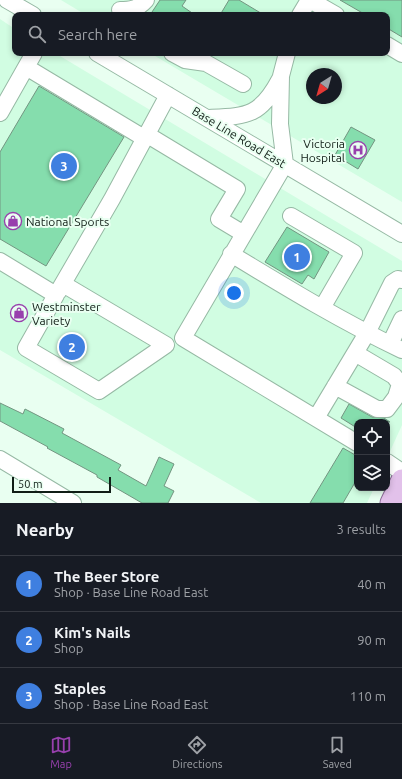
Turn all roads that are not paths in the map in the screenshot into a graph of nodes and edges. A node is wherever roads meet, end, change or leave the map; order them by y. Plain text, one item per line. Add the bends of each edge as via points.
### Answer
1 (7, 0) edge
2 (146, 0) edge
3 (310, 0) edge
4 (120, 10) dead end
5 (28, 12) edge
6 (302, 12) edge
7 (331, 12) edge
8 (390, 47) edge
9 (402, 54) edge
10 (102, 56) edge
11 (178, 56) edge
12 (286, 56) edge
13 (30, 60) edge
14 (281, 76) junction
15 (243, 84) dead end
16 (168, 95) junction
17 (0, 113) edge
18 (207, 118) junction
19 (145, 136) junction
20 (285, 164) junction
21 (291, 216) dead end
22 (244, 234) junction
23 (402, 234) edge
24 (231, 254) junction
25 (0, 261) edge
26 (402, 280) edge
27 (60, 290) junction
28 (322, 308) junction
29 (402, 319) edge
30 (366, 333) junction
31 (183, 338) junction
32 (166, 345) junction
33 (396, 348) edge
34 (354, 353) junction
35 (335, 386) junction
36 (316, 418) junction
37 (354, 441) edge
38 (0, 459) edge
39 (390, 464) edge
40 (402, 472) edge
41 (402, 480) edge
42 (74, 503) edge
43 (391, 503) edge

1 - 5 street
2 - 4 street via 133,9
3 - 6 street
3 - 7 street
8 - 9 street
10 - 16 street, Base Line Road East
11 - 15 street via 185,60 206,63
12 - 14 street
13 - 17 street
13 - 19 street
14 - 18 street via 261,106 247,114
14 - 20 street via 280,124
16 - 18 street, Base Line Road East
16 - 19 street
18 - 20 street, Base Line Road East
19 - 22 street via 237,189 219,219
19 - 27 street
20 - 22 street
20 - 23 street, Base Line Road East
21 - 28 street via 354,253
22 - 24 street
24 - 28 street
24 - 31 street
25 - 27 street
26 - 30 street via 398,279 392,283
27 - 32 street
27 - 32 street via 26,348 98,391
28 - 30 street
29 - 33 street
30 - 33 street
30 - 34 street
31 - 32 street
31 - 36 street
34 - 35 street
34 - 35 street via 394,376 400,384 396,397 387,409 376,409
35 - 36 street
36 - 37 street
38 - 42 street
39 - 40 street
41 - 43 main road

